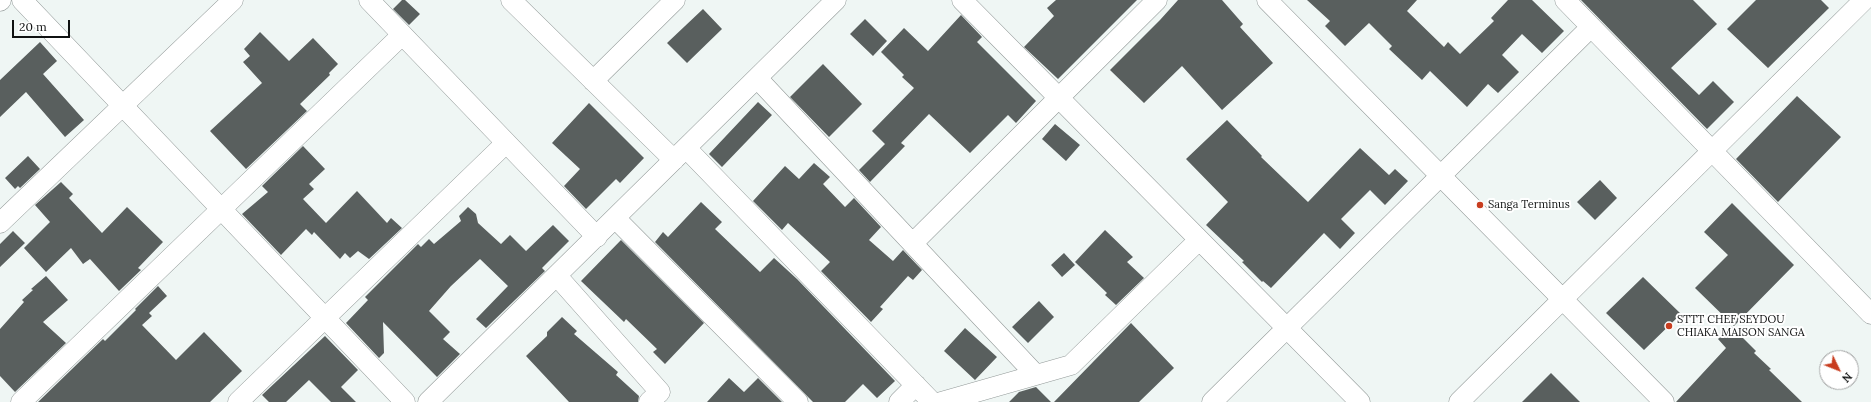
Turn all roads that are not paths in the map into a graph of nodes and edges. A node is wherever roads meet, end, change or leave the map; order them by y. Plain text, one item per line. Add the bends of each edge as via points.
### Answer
1 (22, 0) edge
2 (233, 0) edge
3 (369, 0) edge
4 (511, 0) edge
5 (675, 0) edge
6 (836, 0) edge
7 (962, 0) edge
8 (1157, 0) edge
9 (1267, 0) edge
10 (1565, 0) edge
11 (1863, 5) edge
12 (1591, 27) junction
13 (402, 35) junction
14 (757, 78) junction
15 (593, 81) junction
16 (1059, 98) junction
17 (122, 105) junction
18 (506, 143) junction
19 (1712, 151) junction
20 (680, 154) junction
21 (1441, 176) junction
22 (220, 208) junction
23 (616, 218) junction
24 (0, 223) edge
25 (597, 237) junction
26 (1199, 240) junction
27 (913, 243) junction
28 (557, 276) junction
29 (1563, 300) junction
30 (1871, 314) edge
31 (324, 317) junction
32 (1287, 328) junction
33 (1036, 375) junction
34 (916, 385) junction
35 (658, 399) edge
36 (21, 402) edge
37 (238, 402) edge
38 (405, 402) edge
39 (428, 402) edge
40 (798, 402) edge
41 (898, 402) edge
42 (932, 402) edge
43 (941, 402) edge
44 (1212, 402) edge
45 (1360, 402) edge
46 (1459, 402) edge
47 (1664, 402) edge

1 - 17 street
2 - 17 street
3 - 13 street
4 - 15 street
5 - 15 street
6 - 14 street
7 - 16 street
8 - 16 street
9 - 21 street
10 - 12 street
11 - 19 street
12 - 19 street
12 - 21 street
13 - 18 street
13 - 22 street
14 - 20 street
14 - 27 street
15 - 20 street
16 - 26 street
16 - 27 street
17 - 22 street
17 - 24 street
18 - 25 street
18 - 31 street
19 - 29 street
19 - 30 street
20 - 23 street
20 - 34 street
21 - 29 street
21 - 32 street
22 - 31 street
22 - 36 street
23 - 25 street
23 - 40 street
25 - 28 street
26 - 32 street
26 - 33 street via 1071,365
27 - 33 street
28 - 35 street
28 - 39 street
29 - 46 street
29 - 47 street
31 - 37 street
31 - 38 street
32 - 44 street
32 - 45 street
33 - 43 street
34 - 41 street
34 - 42 street

